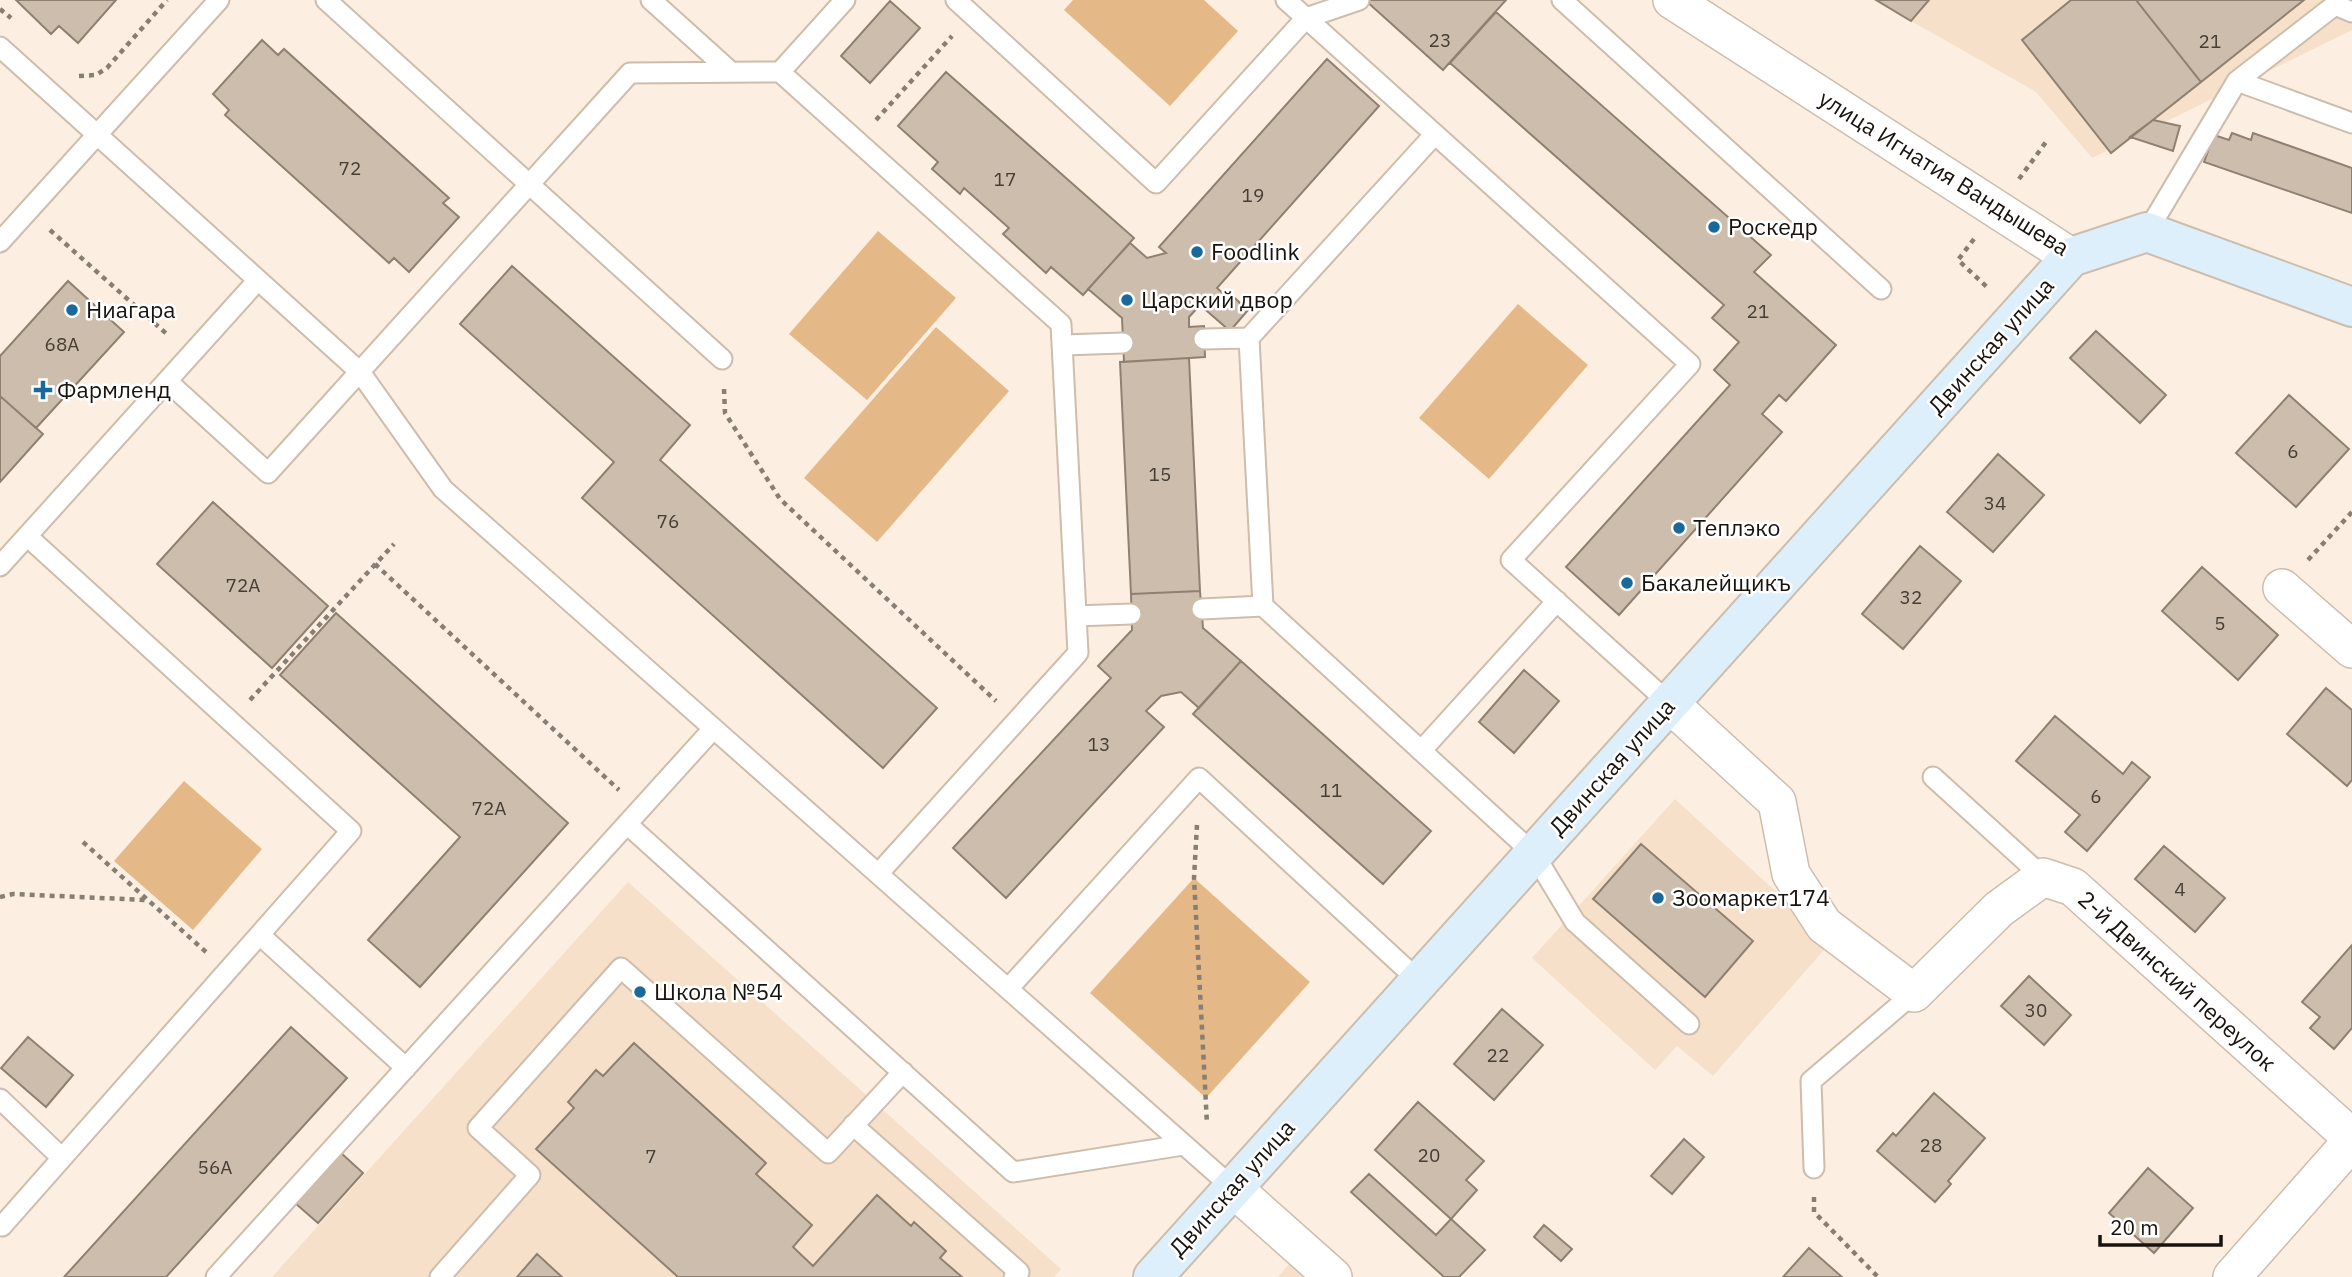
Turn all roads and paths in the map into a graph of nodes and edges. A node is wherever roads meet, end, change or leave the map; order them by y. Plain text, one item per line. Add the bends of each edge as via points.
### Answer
1 (167, 0) edge
2 (219, 0) edge
3 (326, 0) edge
4 (651, 0) edge
5 (845, 0) edge
6 (956, 0) edge
7 (1286, 0) edge
8 (1359, 0) edge
9 (1563, 0) edge
10 (1672, 0) edge
11 (0, 9) edge
12 (2352, 12) edge
13 (972, 15) junction
14 (1306, 18) junction
15 (20, 26) dead end
16 (3, 57) edge
17 (70, 71) dead end
18 (731, 72) junction
19 (780, 72) junction
20 (2237, 81) junction
21 (2352, 122) edge
22 (1434, 134) junction
23 (97, 135) junction
24 (857, 141) junction
25 (529, 184) junction
26 (28, 210) junction
27 (2147, 232) junction
28 (0, 242) edge
29 (2071, 257) junction
30 (258, 280) junction
31 (1881, 289) dead end
32 (2352, 307) edge
33 (1249, 338) junction
34 (1204, 339) dead end
35 (1123, 342) dead end
36 (1063, 345) junction
37 (190, 355) junction
38 (722, 359) joint
39 (360, 372) junction
40 (167, 381) junction
41 (2352, 512) edge
42 (27, 536) junction
43 (394, 544) dead end
44 (375, 564) junction
45 (0, 566) edge
46 (2282, 588) joint
47 (1557, 601) junction
48 (1263, 606) junction
49 (1202, 609) dead end
50 (1131, 614) dead end
51 (1076, 616) junction
52 (2352, 649) edge
53 (1669, 703) junction
54 (1017, 720) junction
55 (230, 721) junction
56 (713, 729) junction
57 (1421, 751) junction
58 (1933, 777) dead end
59 (1199, 778) junction
60 (633, 816) junction
61 (83, 842) dead end
62 (1534, 853) junction
63 (878, 874) junction
64 (2043, 877) junction
65 (0, 897) edge
66 (148, 900) junction
67 (260, 935) junction
68 (228, 972) junction
69 (1419, 981) junction
70 (1008, 989) junction
71 (1914, 993) junction
72 (1689, 1024) dead end
73 (406, 1068) junction
74 (903, 1072) junction
75 (0, 1099) edge
76 (853, 1125) junction
77 (2352, 1140) edge
78 (1184, 1145) junction
79 (62, 1158) junction
80 (1814, 1168) joint
81 (1221, 1178) junction
82 (0, 1224) edge
83 (216, 1277) edge
84 (440, 1277) edge
85 (1014, 1277) edge
86 (1153, 1277) edge
87 (1333, 1277) edge
88 (1878, 1277) edge
89 (2232, 1277) edge

1 - 17 path via 107,68 81,77
2 - 23 lane
3 - 25 lane
4 - 18 lane
5 - 19 lane
6 - 13 lane
7 - 14 lane
8 - 14 lane
9 - 31 lane
10 - 29 street, улица Игнатия Вандышева
11 - 15 path
12 - 20 lane via 2334,5
13 - 14 lane via 1156,183
13 - 24 path
14 - 22 lane
16 - 23 lane
18 - 19 lane
18 - 25 lane via 630,73
19 - 24 lane
20 - 21 lane
20 - 27 lane
22 - 33 lane
22 - 47 lane via 1690,364 1511,560
23 - 26 lane
23 - 30 lane
24 - 36 lane via 1062,324
25 - 38 lane
25 - 39 lane
26 - 28 lane
26 - 37 path
27 - 29 street, улица Игнатия Вандышева
27 - 32 street
29 - 53 street, Двинская улица
30 - 37 lane
30 - 39 lane
33 - 34 lane
33 - 48 lane
35 - 36 lane
36 - 51 lane
37 - 40 lane
38 - 54 path via 725,413 780,499
39 - 40 lane via 268,473
39 - 56 lane via 443,489
40 - 42 lane
41 - 46 path
42 - 45 lane
42 - 55 lane
43 - 44 path
44 - 55 path
44 - 60 path
46 - 52 street
47 - 53 lane
47 - 57 lane
48 - 49 lane
48 - 57 lane
50 - 51 lane
51 - 54 lane via 1078,653
53 - 62 street, Двинская улица
53 - 71 street via 1777,802 1791,874 1824,925
54 - 63 lane
55 - 67 lane via 351,831
56 - 60 lane
56 - 63 lane
57 - 62 lane
58 - 64 lane
59 - 69 lane
59 - 70 lane
59 - 81 path via 1194,878
60 - 73 lane
60 - 74 lane
61 - 66 path
62 - 69 street, Двинская улица
62 - 72 lane via 1575,922
63 - 70 lane
64 - 71 street via 1999,909
64 - 77 street, 2-й Двинский переулок via 2073,887
65 - 66 path
66 - 68 path
67 - 68 lane
67 - 73 lane
68 - 79 lane
69 - 81 street, Двинская улица
70 - 78 lane
71 - 80 lane via 1811,1081
73 - 83 lane
74 - 76 lane
74 - 78 lane via 1013,1172
75 - 79 lane
76 - 84 lane via 828,1153 621,968 478,1128 530,1175
76 - 85 lane via 1019,1272
77 - 89 street
78 - 81 lane
79 - 82 lane
80 - 88 path via 1814,1212
81 - 86 street, Двинская улица
81 - 87 street

